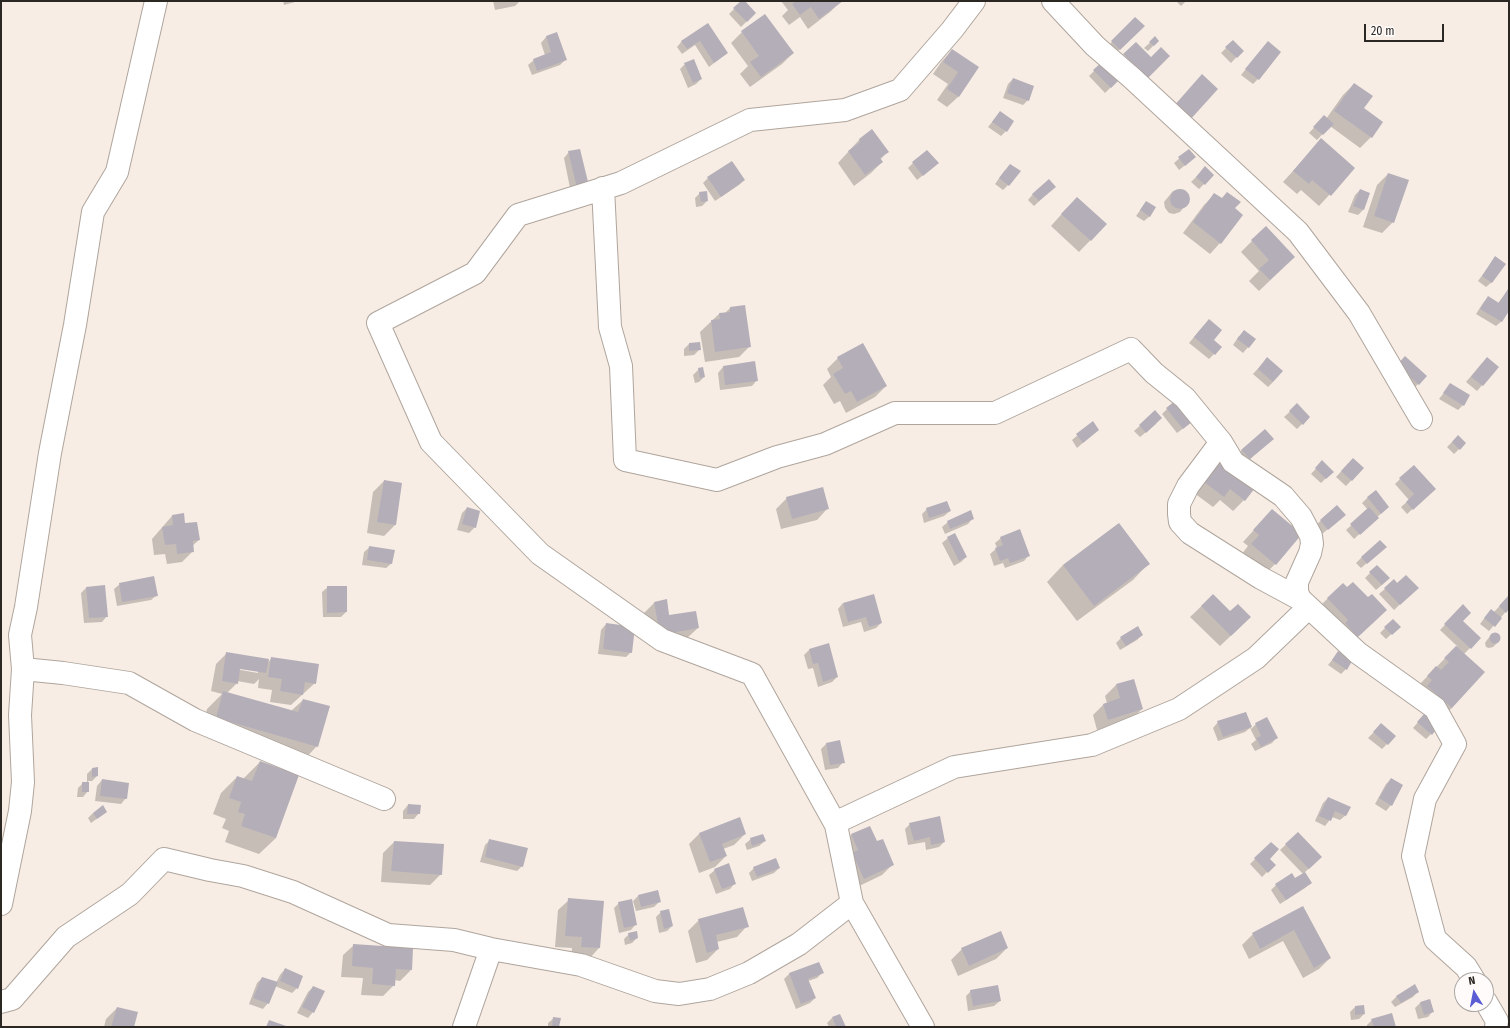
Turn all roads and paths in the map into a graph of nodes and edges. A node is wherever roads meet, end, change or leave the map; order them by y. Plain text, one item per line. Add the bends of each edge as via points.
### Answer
1 (156, 1) edge
2 (974, 1) edge
3 (1053, 1) edge
4 (603, 188) junction
5 (1422, 419) dead end
6 (1221, 442) junction
7 (1304, 603) junction
8 (23, 669) junction
9 (384, 799) dead end
10 (836, 825) junction
11 (852, 903) junction
12 (1, 904) edge
13 (491, 949) junction
14 (1469, 972) edge
15 (1, 1002) edge
16 (1492, 1012) edge
17 (464, 1027) edge
18 (923, 1027) edge
19 (1496, 1027) edge

1 - 8 street via 117,172 93,212 20,635
2 - 4 street via 900,90 844,110 750,120 621,183
3 - 5 street via 1095,46 1298,232 1359,314
4 - 6 street via 609,315 621,366 625,460 717,480 777,457 825,444 895,413 995,413 1131,349 1154,373 1186,398
4 - 10 street via 518,215 475,273 378,323 431,442 540,554 662,640 752,674
6 - 7 street via 1233,462 1283,496 1301,517 1311,536 1310,553 1297,582 1297,592
6 - 7 street via 1188,486 1179,504 1180,522 1190,533
7 - 10 street via 1256,658 1179,709 1092,745 954,767 841,820
7 - 14 street via 1358,653 1435,708 1455,744 1425,799 1413,856 1434,939
8 - 9 street via 130,683 195,720
8 - 12 street via 20,715 23,782 20,811
10 - 11 street
11 - 13 street via 799,944 749,973 710,989 679,994 655,991 581,965
11 - 18 street
13 - 15 street via 454,940 388,935 293,892 243,876 164,859 130,894 66,937 12,999
13 - 17 street
16 - 19 street via 1497,1021

